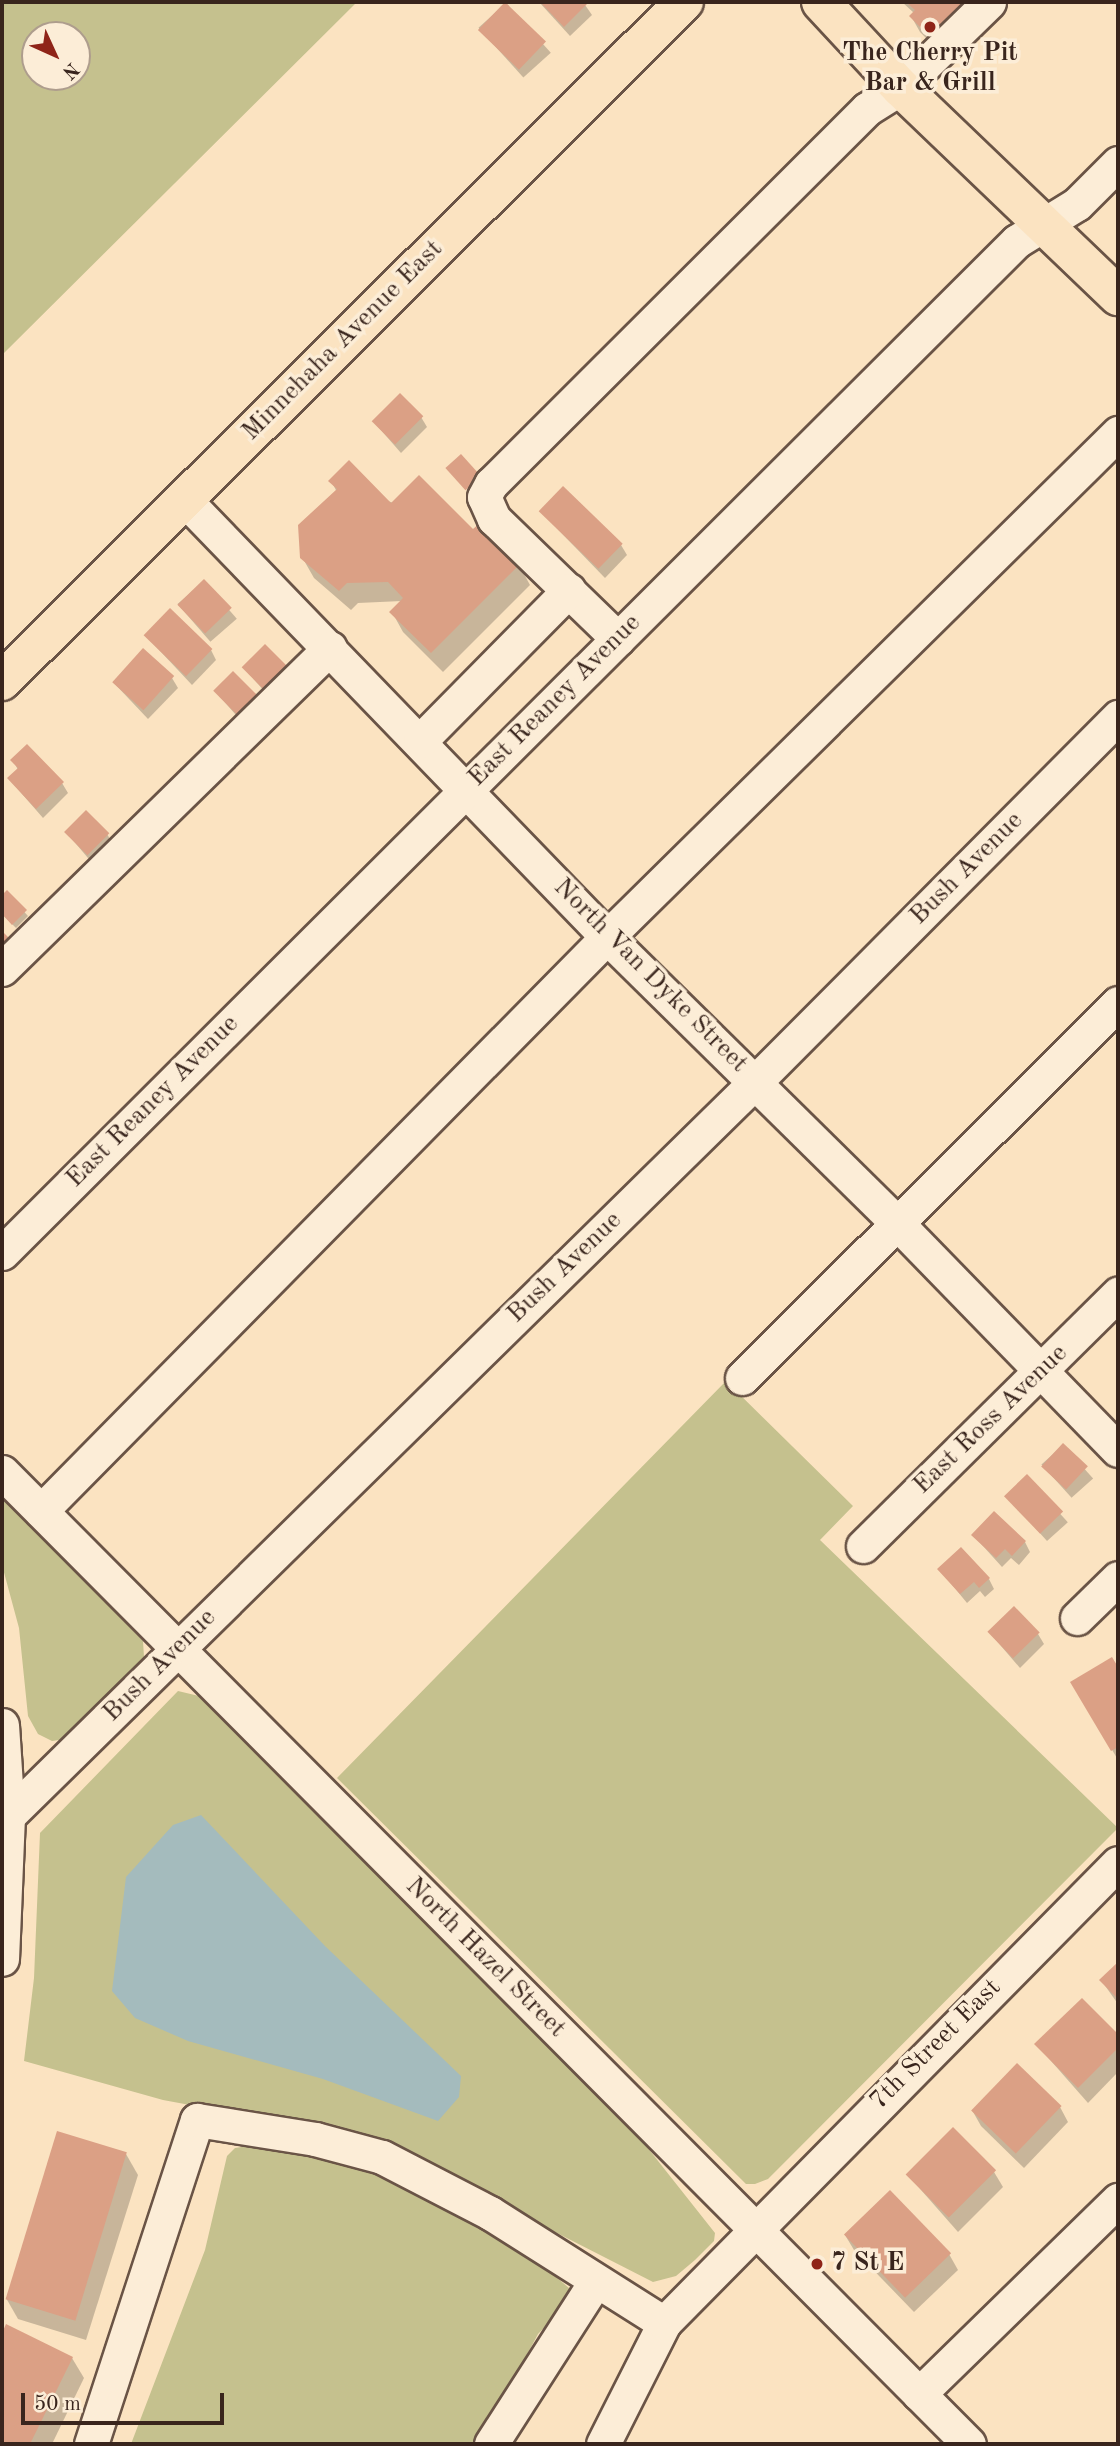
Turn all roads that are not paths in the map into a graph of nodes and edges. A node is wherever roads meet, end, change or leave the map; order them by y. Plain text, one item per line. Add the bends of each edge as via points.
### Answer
1 (821, 2) edge
2 (989, 2) edge
3 (674, 5) edge
4 (901, 88) junction
5 (1118, 163) edge
6 (1047, 225) junction
7 (1118, 296) edge
8 (1118, 433) edge
9 (184, 499) junction
10 (569, 590) junction
11 (618, 639) junction
12 (330, 648) junction
13 (2, 681) edge
14 (1118, 717) edge
15 (420, 741) junction
16 (467, 789) junction
17 (607, 937) junction
18 (2, 969) edge
19 (1118, 1003) edge
20 (755, 1082) junction
21 (898, 1224) junction
22 (2, 1253) edge
23 (1118, 1294) edge
24 (1041, 1372) junction
25 (742, 1378) dead end
26 (1118, 1450) edge
27 (2, 1472) edge
28 (41, 1511) junction
29 (863, 1546) dead end
30 (1118, 1578) edge
31 (1077, 1618) dead end
32 (177, 1648) junction
33 (2, 1726) edge
34 (8, 1816) junction
35 (1118, 1863) edge
36 (2, 1959) edge
37 (1118, 2200) edge
38 (753, 2227) junction
39 (595, 2282) junction
40 (664, 2323) junction
41 (919, 2394) junction
42 (91, 2444) edge
43 (491, 2444) edge
44 (603, 2444) edge
45 (969, 2444) edge

1 - 4 main road
2 - 4 street
3 - 9 main road, Minnehaha Avenue East
4 - 6 main road
4 - 10 street via 867,109 491,484 484,497 494,519
5 - 6 street, East Reaney Avenue via 1077,204
6 - 7 main road
6 - 11 street, East Reaney Avenue via 1017,242
8 - 17 street
9 - 12 street, North Van Dyke Street
9 - 13 main road, Minnehaha Avenue East
10 - 11 street
10 - 15 street
11 - 16 street, East Reaney Avenue
12 - 15 street, North Van Dyke Street
12 - 18 street
14 - 20 street, Bush Avenue
15 - 16 street, North Van Dyke Street
16 - 17 street, North Van Dyke Street
16 - 22 street, East Reaney Avenue
17 - 20 street, North Van Dyke Street
17 - 28 street
19 - 21 street
20 - 21 street, North Van Dyke Street
20 - 32 street, Bush Avenue
21 - 24 street, North Van Dyke Street
21 - 25 street
23 - 24 street, East Ross Avenue
24 - 26 street, North Van Dyke Street
24 - 29 street, East Ross Avenue
27 - 28 street, North Hazel Street
28 - 32 street, North Hazel Street
30 - 31 street
32 - 34 street, Bush Avenue
32 - 38 street, North Hazel Street
33 - 34 street
34 - 36 street
35 - 38 street, 7th Street East
37 - 41 street
38 - 40 street, 7th Street East
38 - 41 street, North Hazel Street
39 - 40 street
39 - 42 street via 490,2213 382,2157 315,2139 197,2120
39 - 43 street
40 - 44 street, 7th Street East
41 - 45 street, North Hazel Street

